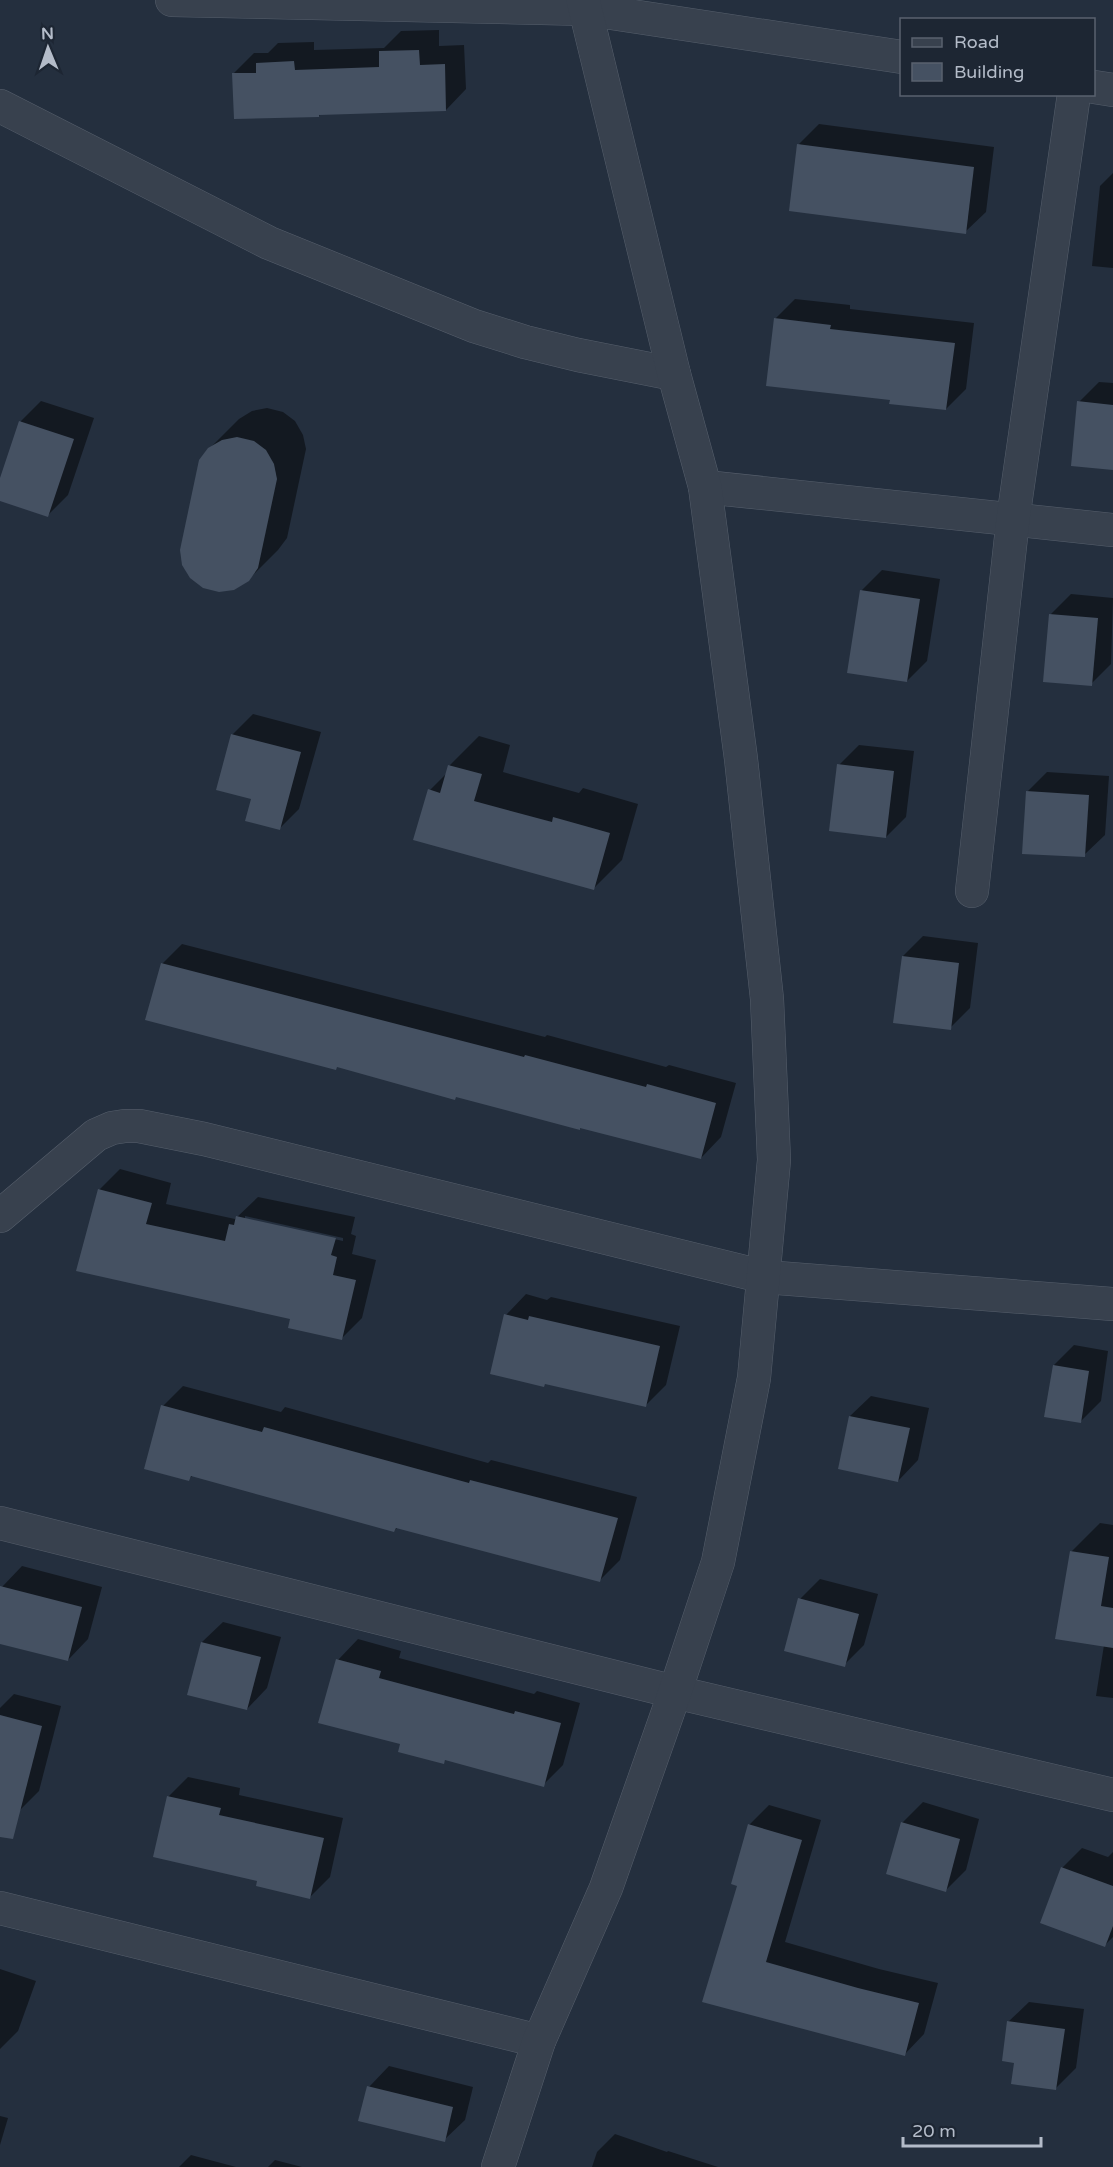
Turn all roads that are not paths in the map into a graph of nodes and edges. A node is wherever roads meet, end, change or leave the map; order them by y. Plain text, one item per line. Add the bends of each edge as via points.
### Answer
1 (172, 0) edge
2 (584, 4) edge
3 (900, 57) edge
4 (1095, 87) edge
5 (1113, 90) edge
6 (1074, 96) edge
7 (0, 106) edge
8 (674, 374) junction
9 (705, 487) junction
10 (1013, 519) junction
11 (1113, 530) edge
12 (972, 891) dead end
13 (0, 1216) edge
14 (765, 1277) junction
15 (1113, 1304) edge
16 (0, 1522) edge
17 (675, 1692) junction
18 (1113, 1795) edge
19 (0, 1908) edge
20 (539, 2042) junction
21 (498, 2167) edge

1 - 2 street
2 - 3 street
2 - 8 street
4 - 5 street
6 - 10 street
7 - 8 street via 269,243 474,326 578,355
8 - 9 street
9 - 10 street
9 - 14 street via 741,759 767,999 774,1160
10 - 11 street
10 - 12 street
13 - 14 street via 96,1135 139,1126
14 - 15 street
14 - 17 street via 754,1378 718,1562
16 - 17 street
17 - 18 street
17 - 20 street via 606,1888
19 - 20 street
20 - 21 street

